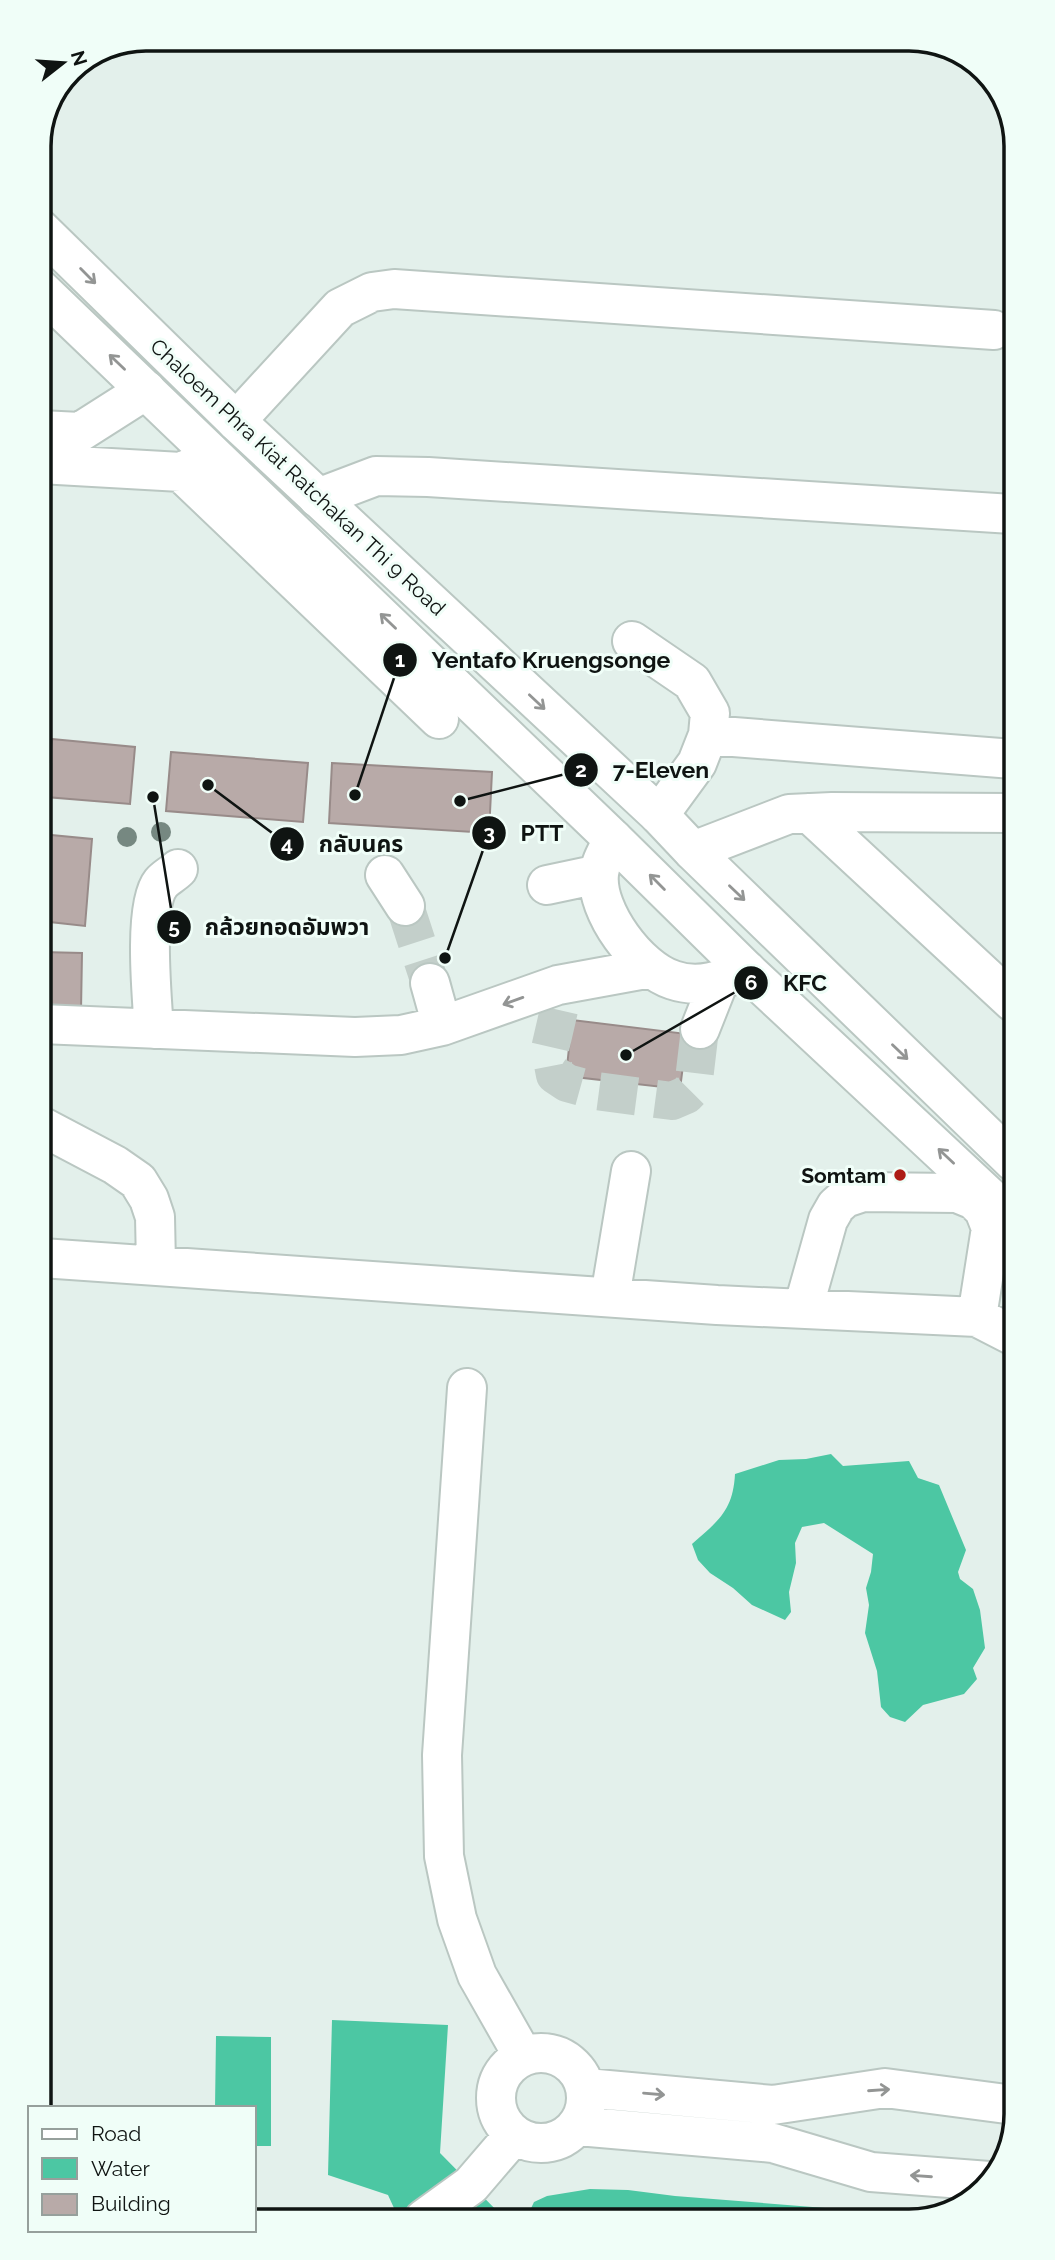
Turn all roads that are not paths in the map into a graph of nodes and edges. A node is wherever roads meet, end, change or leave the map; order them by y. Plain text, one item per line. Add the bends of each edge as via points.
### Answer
1 (51, 240) edge
2 (51, 299) edge
3 (994, 330) dead end
4 (146, 390) junction
5 (236, 421) junction
6 (51, 431) edge
7 (216, 456) junction
8 (51, 465) edge
9 (181, 472) junction
10 (318, 498) junction
11 (1004, 514) edge
12 (632, 641) dead end
13 (439, 719) dead end
14 (708, 735) junction
15 (1004, 758) edge
16 (809, 813) junction
17 (1004, 813) edge
18 (659, 815) junction
19 (613, 839) junction
20 (693, 851) junction
21 (178, 870) dead end
22 (599, 874) junction
23 (547, 885) dead end
24 (651, 968) junction
25 (732, 976) junction
26 (430, 983) tunnel mouth
27 (1004, 994) edge
28 (51, 1024) edge
29 (442, 1026) junction
30 (154, 1029) junction
31 (700, 1029) tunnel mouth
32 (51, 1131) edge
33 (1004, 1151) edge
34 (631, 1171) dead end
35 (1004, 1211) edge
36 (51, 1259) edge
37 (156, 1265) junction
38 (610, 1297) junction
39 (803, 1309) junction
40 (977, 1317) junction
41 (1004, 1331) edge
42 (467, 1388) dead end
43 (523, 2056) junction
44 (586, 2088) junction
45 (1004, 2104) edge
46 (773, 2105) junction
47 (578, 2126) junction
48 (514, 2135) junction
49 (773, 2143) junction
50 (977, 2180) edge
51 (438, 2209) edge

1 -> 5 street, Chaloem Phra Kiat Ratchakan Thi 9 Road
4 -> 2 street, Chaloem Phra Kiat Ratchakan Thi 9 Road
3 - 5 street via 394,289 372,292 340,308
4 - 6 street via 80,432
4 - 7 street, Chaloem Phra Kiat Ratchakan Thi 9 Road
5 - 10 street, Chaloem Phra Kiat Ratchakan Thi 9 Road
7 - 9 street
19 -> 7 street, Chaloem Phra Kiat Ratchakan Thi 9 Road
8 - 9 street
9 - 13 street
10 - 11 street via 376,476
10 -> 18 street, Chaloem Phra Kiat Ratchakan Thi 9 Road
12 - 14 street via 692,682 710,713
14 - 15 street
14 - 18 street via 697,763
16 - 17 street
16 - 20 street via 789,814
16 - 27 street
18 - 20 street, Chaloem Phra Kiat Ratchakan Thi 9 Road
19 - 22 street
25 -> 19 street, Chaloem Phra Kiat Ratchakan Thi 9 Road
20 -> 33 street, Chaloem Phra Kiat Ratchakan Thi 9 Road
21 - 30 street via 160,884 153,903 150,978
22 - 23 street
22 - 24 street via 601,900 615,930
24 - 25 street via 672,980 698,984
24 -> 29 street
25 - 31 street
35 -> 25 street, Chaloem Phra Kiat Ratchakan Thi 9 Road
26 - 29 street
28 - 30 street
29 - 30 street via 401,1035 355,1037
32 - 37 street via 138,1181 155,1217
34 - 38 street
36 - 37 street
37 - 38 street
38 - 39 street
39 - 40 street
39 - 40 street via 828,1220 845,1198 863,1192 957,1194 974,1200 991,1228
40 - 41 street
42 - 43 street via 442,1755 443,1856 457,1919 477,1975
43 - 44 street via 539,2052 569,2061
43 - 48 street via 500,2077 496,2092 503,2123
44 -> 46 street
44 - 47 street
46 -> 45 street via 886,2088
46 - 49 street
47 - 48 street via 559,2140 543,2144
47 - 49 street
48 - 51 street via 471,2185
50 -> 49 street via 871,2172

